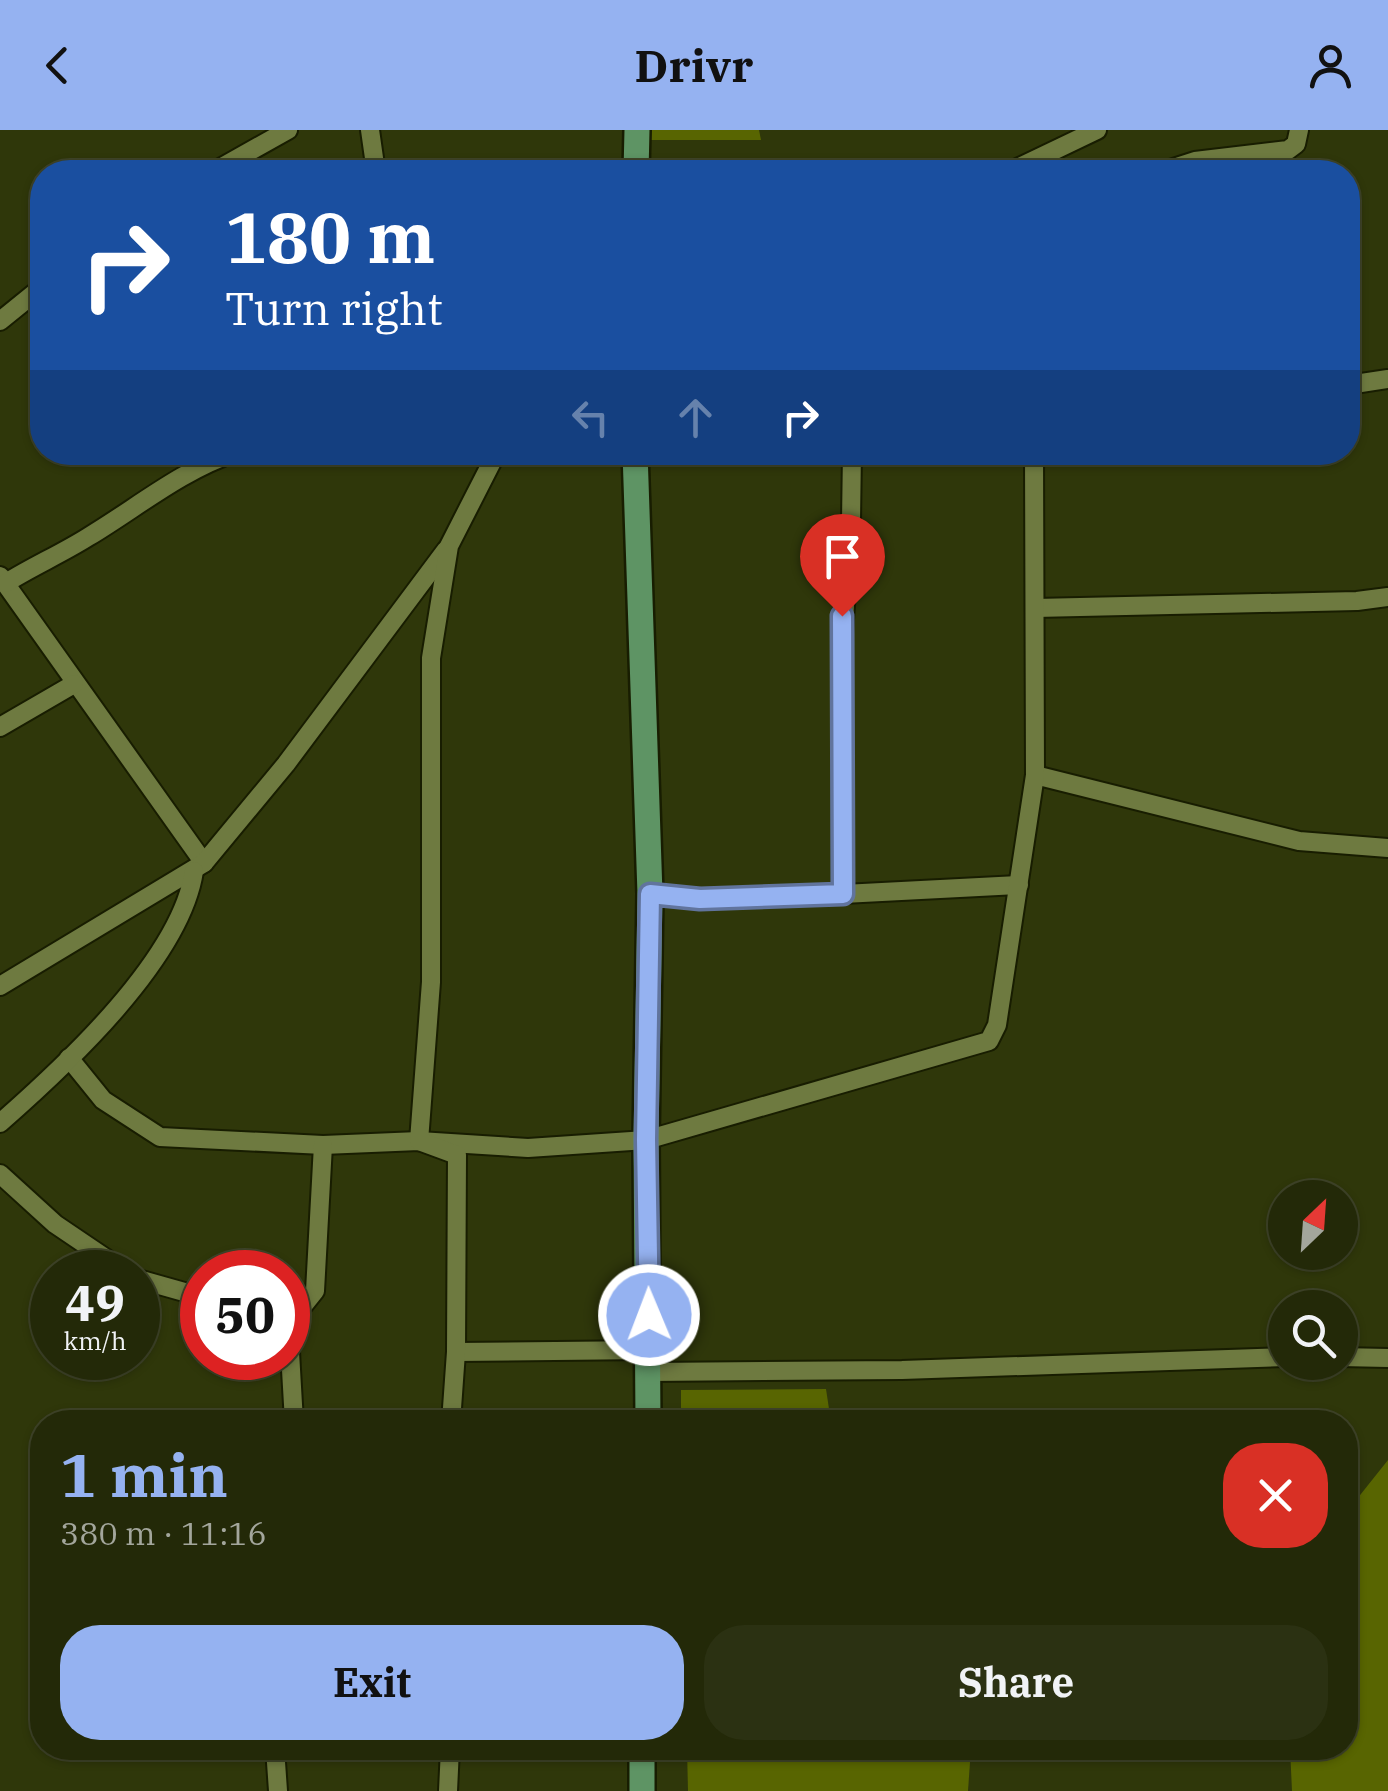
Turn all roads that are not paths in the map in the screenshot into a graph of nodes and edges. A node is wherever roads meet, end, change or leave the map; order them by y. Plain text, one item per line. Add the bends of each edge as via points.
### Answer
1 (288, 130) edge
2 (370, 130) edge
3 (637, 130) edge
4 (1096, 130) edge
5 (1299, 130) edge
6 (234, 160) edge
7 (374, 160) edge
8 (636, 160) edge
9 (1040, 160) edge
10 (1203, 160) edge
11 (30, 297) edge
12 (0, 321) edge
13 (1388, 379) edge
14 (1360, 383) edge
15 (201, 465) edge
16 (490, 465) edge
17 (635, 465) edge
18 (852, 465) edge
19 (1034, 465) edge
20 (449, 546) junction
21 (3, 580) edge
22 (1388, 597) edge
23 (1034, 608) junction
24 (74, 684) junction
25 (0, 727) edge
26 (1036, 775) junction
27 (1388, 848) edge
28 (199, 867) junction
29 (1019, 885) junction
30 (650, 894) junction
31 (843, 894) junction
32 (0, 986) edge
33 (69, 1058) junction
34 (0, 1123) edge
35 (646, 1140) junction
36 (419, 1141) junction
37 (323, 1146) junction
38 (0, 1174) edge
39 (93, 1250) edge
40 (310, 1296) edge
41 (456, 1352) junction
42 (1358, 1357) edge
43 (1268, 1358) edge
44 (1388, 1358) edge
45 (649, 1361) junction
46 (292, 1380) edge
47 (293, 1410) edge
48 (452, 1410) edge
49 (648, 1410) edge
50 (276, 1760) edge
51 (449, 1760) edge
52 (641, 1760) edge
53 (638, 1790) edge
54 (278, 1791) edge
55 (448, 1791) edge

1 - 6 street
2 - 7 street
3 - 8 main road
4 - 9 street
5 - 10 street via 1288,150
11 - 12 street
13 - 14 street
15 - 21 street via 87,538
16 - 20 street
17 - 30 main road
18 - 31 street via 841,646
19 - 23 street
20 - 28 street via 286,764
20 - 36 street via 431,658 431,982
21 - 24 street
22 - 23 street
23 - 26 street
24 - 25 street
24 - 28 street
26 - 27 street via 1299,840
26 - 29 street
28 - 32 street
28 - 33 street via 176,923 135,986
29 - 31 street
29 - 35 street via 989,1041
30 - 31 street
30 - 35 main road
33 - 34 street
33 - 37 street via 103,1100 160,1138
35 - 36 street via 528,1148
35 - 45 main road
36 - 37 street
36 - 41 street via 457,1155
37 - 40 street
38 - 39 street
41 - 45 street
41 - 48 street
42 - 44 street
43 - 45 street via 902,1370
45 - 49 main road
46 - 47 street
50 - 54 street
51 - 55 street
52 - 53 main road

